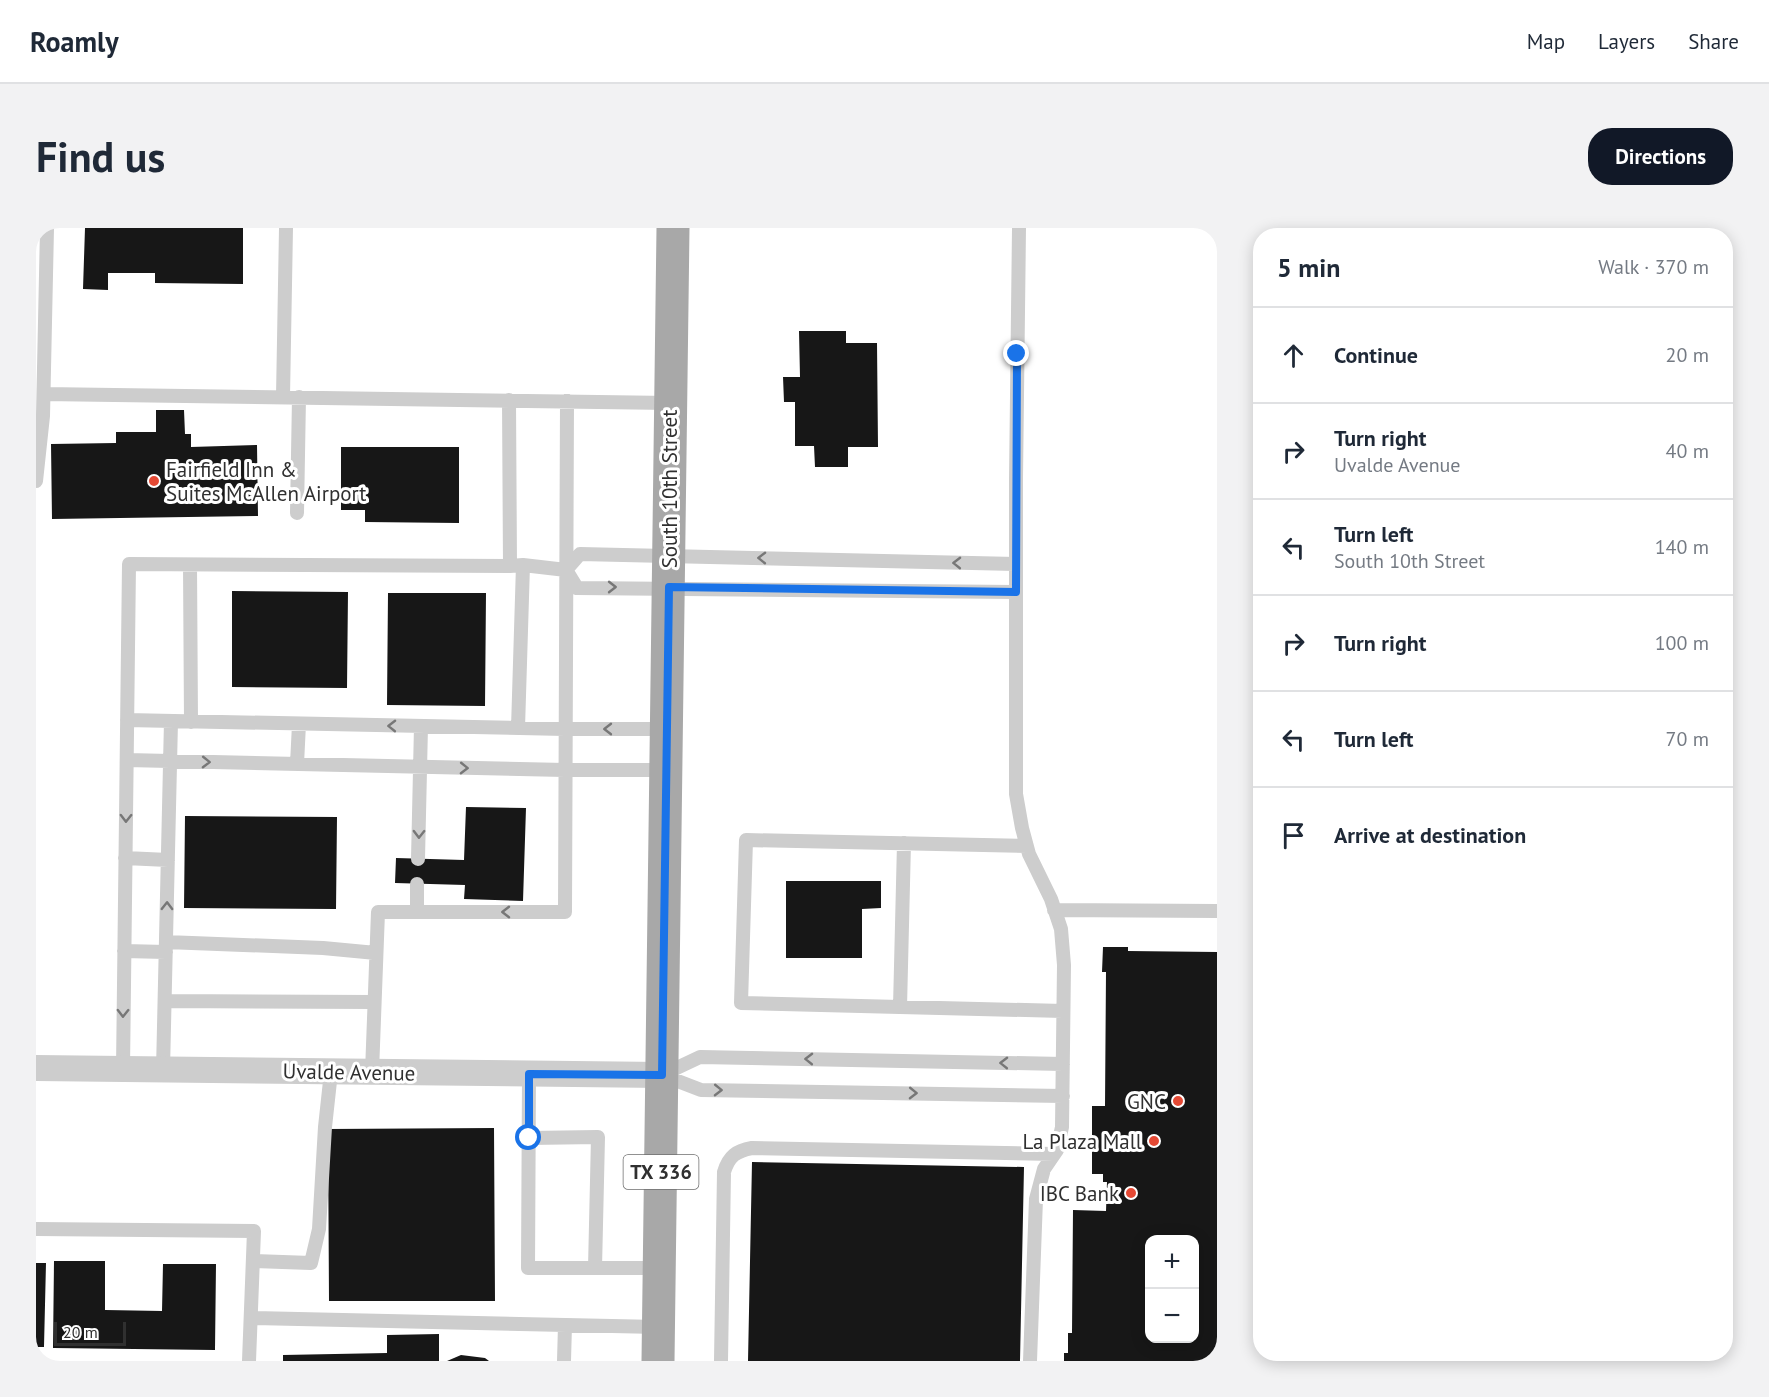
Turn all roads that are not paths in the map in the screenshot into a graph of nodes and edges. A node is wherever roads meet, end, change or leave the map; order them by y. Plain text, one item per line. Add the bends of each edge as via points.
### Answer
1 (47, 228) edge
2 (286, 228) edge
3 (673, 228) edge
4 (1019, 228) edge
5 (44, 394) junction
6 (283, 397) junction
7 (299, 398) junction
8 (509, 400) junction
9 (567, 401) junction
10 (670, 403) junction
11 (36, 481) edge
12 (297, 513) dead end
13 (1016, 564) junction
14 (190, 565) junction
15 (517, 566) junction
16 (566, 570) junction
17 (669, 572) junction
18 (1016, 592) junction
19 (127, 720) junction
20 (171, 721) junction
21 (190, 722) junction
22 (299, 724) junction
23 (421, 726) junction
24 (518, 728) junction
25 (565, 729) junction
26 (667, 729) junction
27 (127, 760) junction
28 (170, 761) junction
29 (297, 764) junction
30 (420, 767) junction
31 (565, 770) junction
32 (666, 770) junction
33 (904, 843) junction
34 (1027, 846) junction
35 (125, 858) junction
36 (418, 859) dead end
37 (168, 860) junction
38 (417, 884) dead end
39 (1054, 910) junction
40 (1217, 911) edge
41 (417, 912) junction
42 (166, 947) junction
43 (124, 951) junction
44 (376, 953) junction
45 (165, 1001) junction
46 (374, 1002) junction
47 (900, 1007) junction
48 (1063, 1011) junction
49 (1063, 1064) junction
50 (36, 1068) edge
51 (123, 1069) junction
52 (163, 1070) junction
53 (330, 1072) junction
54 (372, 1072) junction
55 (529, 1074) junction
56 (662, 1075) junction
57 (1062, 1096) junction
58 (529, 1138) junction
59 (1054, 1154) junction
60 (36, 1229) edge
61 (254, 1261) junction
62 (595, 1268) junction
63 (659, 1268) junction
64 (251, 1318) junction
65 (565, 1325) junction
66 (658, 1328) junction
67 (249, 1361) edge
68 (564, 1361) edge
69 (658, 1361) edge
70 (721, 1361) edge
71 (1030, 1361) edge

1 - 5 lane
2 - 6 lane
3 - 10 main road, South 10th Street / TX 336
4 - 13 lane
5 - 6 lane
5 - 11 lane
6 - 7 lane
7 - 8 lane
7 - 12 lane
8 - 9 lane
8 - 15 lane
9 - 10 lane
9 - 16 lane
10 - 17 main road, South 10th Street / TX 336
13 -> 17 lane
13 - 18 lane
14 - 15 lane
14 - 19 lane via 129,564
14 - 21 lane
15 - 16 lane
15 - 24 lane
16 - 17 lane via 580,554
16 -> 17 lane via 577,588
16 - 25 lane
17 - 18 lane
17 - 26 main road, South 10th Street / TX 336
18 - 34 lane via 1016,788
19 - 20 lane
19 - 27 lane
20 - 21 lane
20 - 28 lane
21 - 22 lane
23 -> 22 lane
22 - 29 lane
23 - 24 lane
23 - 30 lane
24 - 25 lane
26 -> 25 lane
25 - 31 lane
26 - 32 main road, South 10th Street / TX 336
27 - 28 lane
27 -> 35 lane
28 -> 29 lane
28 - 37 lane
29 - 30 lane
30 -> 31 lane
30 -> 36 lane
31 - 32 lane
31 -> 41 lane via 565,912
32 - 56 main road, South 10th Street / TX 336
33 - 34 lane
33 - 47 lane
33 - 47 lane via 746,840 741,1004
34 - 39 lane
35 - 37 lane
35 - 43 lane
42 -> 37 lane
38 - 41 lane
39 - 40 lane
39 - 48 lane via 1064,965
41 - 44 lane via 378,912
42 - 43 lane
42 - 44 lane via 323,948
42 - 45 lane
43 -> 51 lane
44 - 46 lane
45 - 46 lane
45 - 52 lane
46 - 54 lane
47 - 48 lane
48 - 49 lane
49 -> 56 lane via 700,1057
49 - 57 lane
50 - 51 street, Uvalde Avenue
51 - 52 street, Uvalde Avenue
52 - 53 street, Uvalde Avenue
53 - 54 street, Uvalde Avenue
53 - 61 lane via 319,1229 311,1263
54 - 55 street, Uvalde Avenue
55 - 56 street, Uvalde Avenue
55 - 58 lane
56 -> 57 lane via 701,1090
56 - 63 main road, South 10th Street / TX 336
57 - 59 lane via 1062,1127
58 - 62 lane via 528,1268
58 - 62 lane via 598,1137
59 - 70 lane via 740,1150 728,1159 724,1172
59 - 71 lane via 1044,1169 1035,1198
60 - 61 lane via 254,1231
61 - 64 lane
62 - 63 lane
63 - 66 main road, South 10th Street / TX 336
64 - 65 lane
64 - 67 lane
65 - 66 lane
65 - 68 lane
66 - 69 main road, South 10th Street / TX 336

